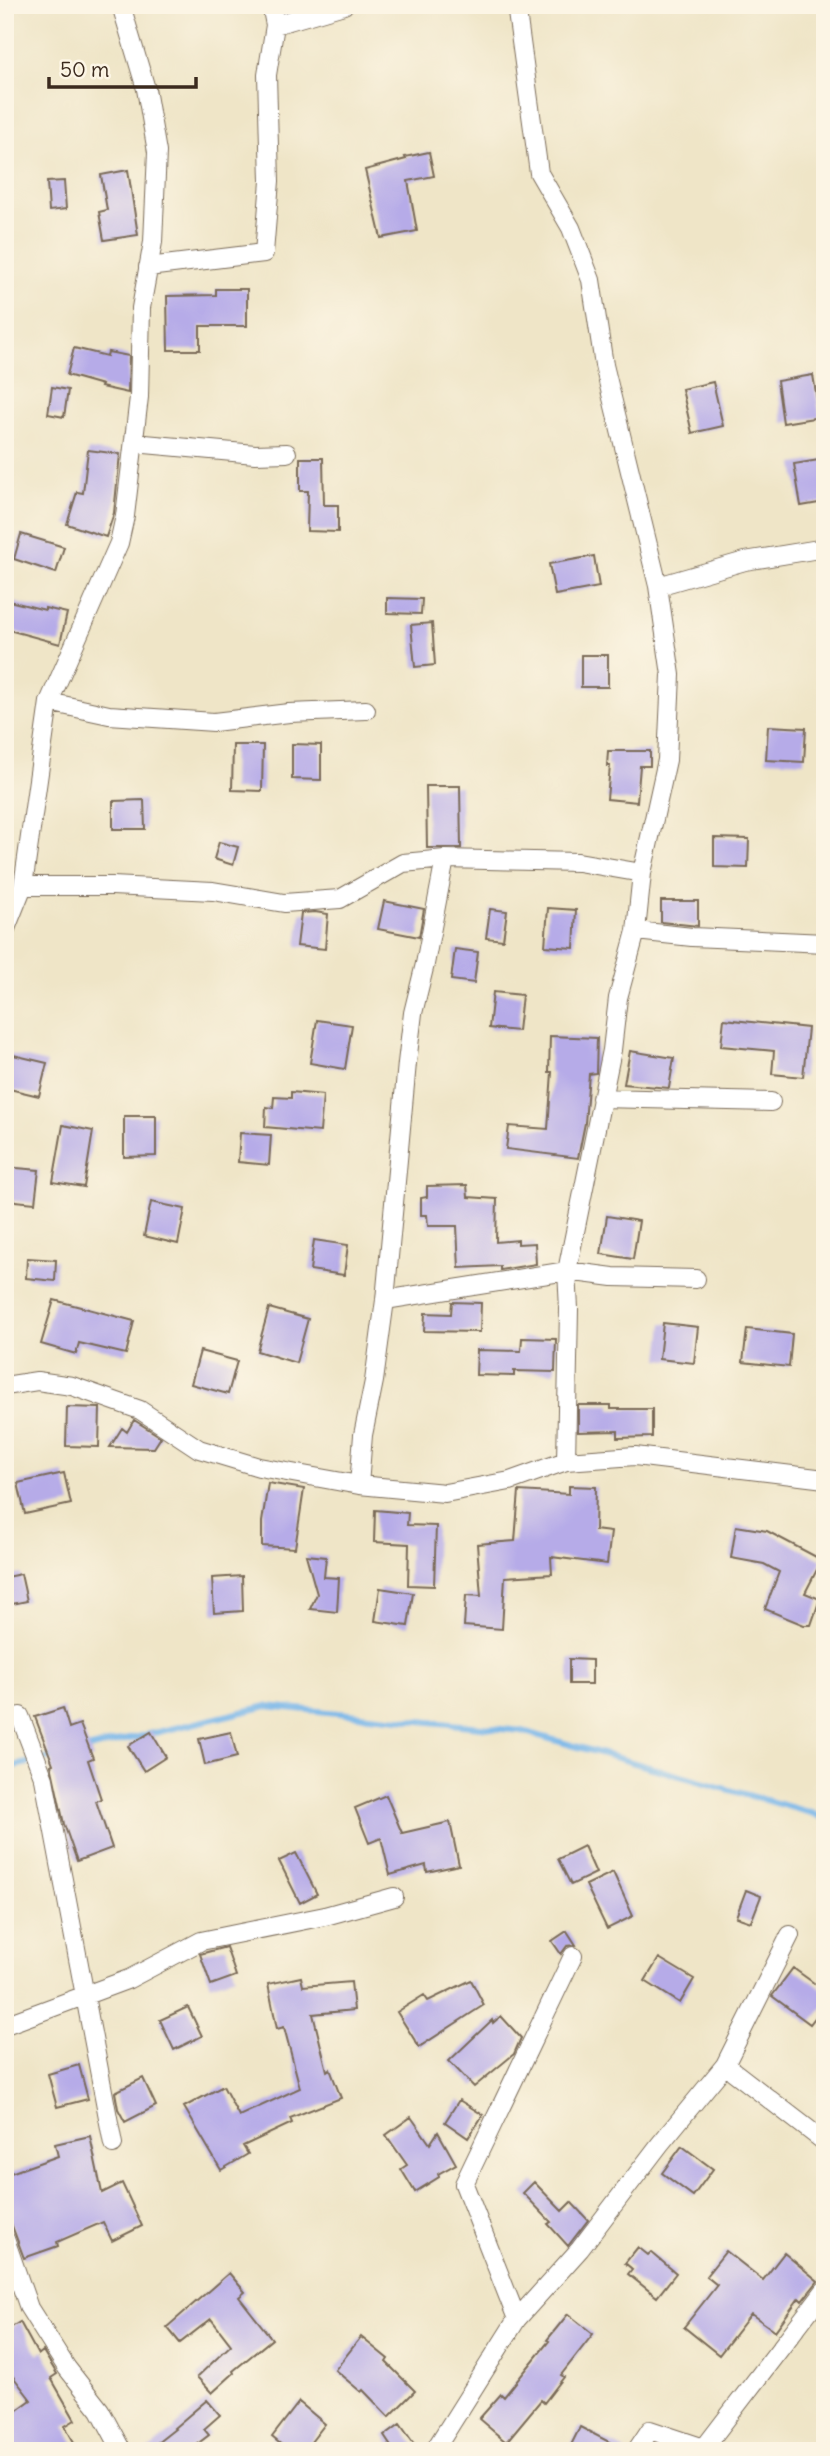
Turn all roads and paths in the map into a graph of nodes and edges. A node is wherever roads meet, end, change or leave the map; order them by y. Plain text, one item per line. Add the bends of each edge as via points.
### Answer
1 (121, 5) edge
2 (271, 5) edge
3 (344, 5) edge
4 (516, 5) edge
5 (275, 25) junction
6 (148, 267) junction
7 (134, 443) junction
8 (287, 453) dead end
9 (825, 548) edge
10 (658, 586) junction
11 (49, 702) junction
12 (366, 710) dead end
13 (445, 859) junction
14 (642, 873) junction
15 (23, 886) junction
16 (636, 930) junction
17 (5, 931) edge
18 (825, 943) edge
19 (601, 1098) junction
20 (771, 1102) dead end
21 (567, 1271) junction
22 (696, 1279) dead end
23 (385, 1300) junction
24 (5, 1386) edge
25 (566, 1461) junction
26 (825, 1479) edge
27 (359, 1485) junction
28 (20, 1716) dead end
29 (394, 1897) dead end
30 (790, 1935) dead end
31 (573, 1956) dead end
32 (86, 1995) junction
33 (5, 2025) edge
34 (725, 2065) junction
35 (825, 2142) edge
36 (113, 2144) dead end
37 (5, 2239) edge
38 (825, 2290) edge
39 (517, 2319) junction
40 (122, 2451) edge
41 (434, 2451) edge
42 (636, 2451) edge

1 - 6 street via 146,89 157,152
2 - 5 street
3 - 5 street
4 - 10 street via 539,173 571,228 591,280 604,365
5 - 6 street via 267,75 270,181 264,253
6 - 7 street via 141,308
7 - 8 street
7 - 11 street via 119,543
9 - 10 street via 745,561
10 - 14 street via 671,675 667,760
11 - 12 street via 110,715 214,722
11 - 15 street
13 - 14 street via 578,862
13 - 15 street via 403,863 340,899 284,903 213,891
13 - 23 street via 412,1026
14 - 16 street
15 - 17 street
16 - 18 street
16 - 19 street via 618,998
19 - 20 street
19 - 21 street
21 - 22 street
21 - 23 street
21 - 25 street
23 - 27 street
24 - 27 street via 37,1381 72,1386 140,1410 199,1449 259,1467
25 - 26 street via 635,1456
25 - 27 street via 510,1481 445,1493
28 - 32 street via 44,1779
29 - 32 street via 201,1941 129,1979
30 - 34 street
31 - 39 street via 464,2184
32 - 33 street
32 - 36 street
34 - 35 street
34 - 39 street via 580,2249
37 - 40 street via 29,2308 100,2410
38 - 42 street via 704,2448 650,2430
39 - 41 street

